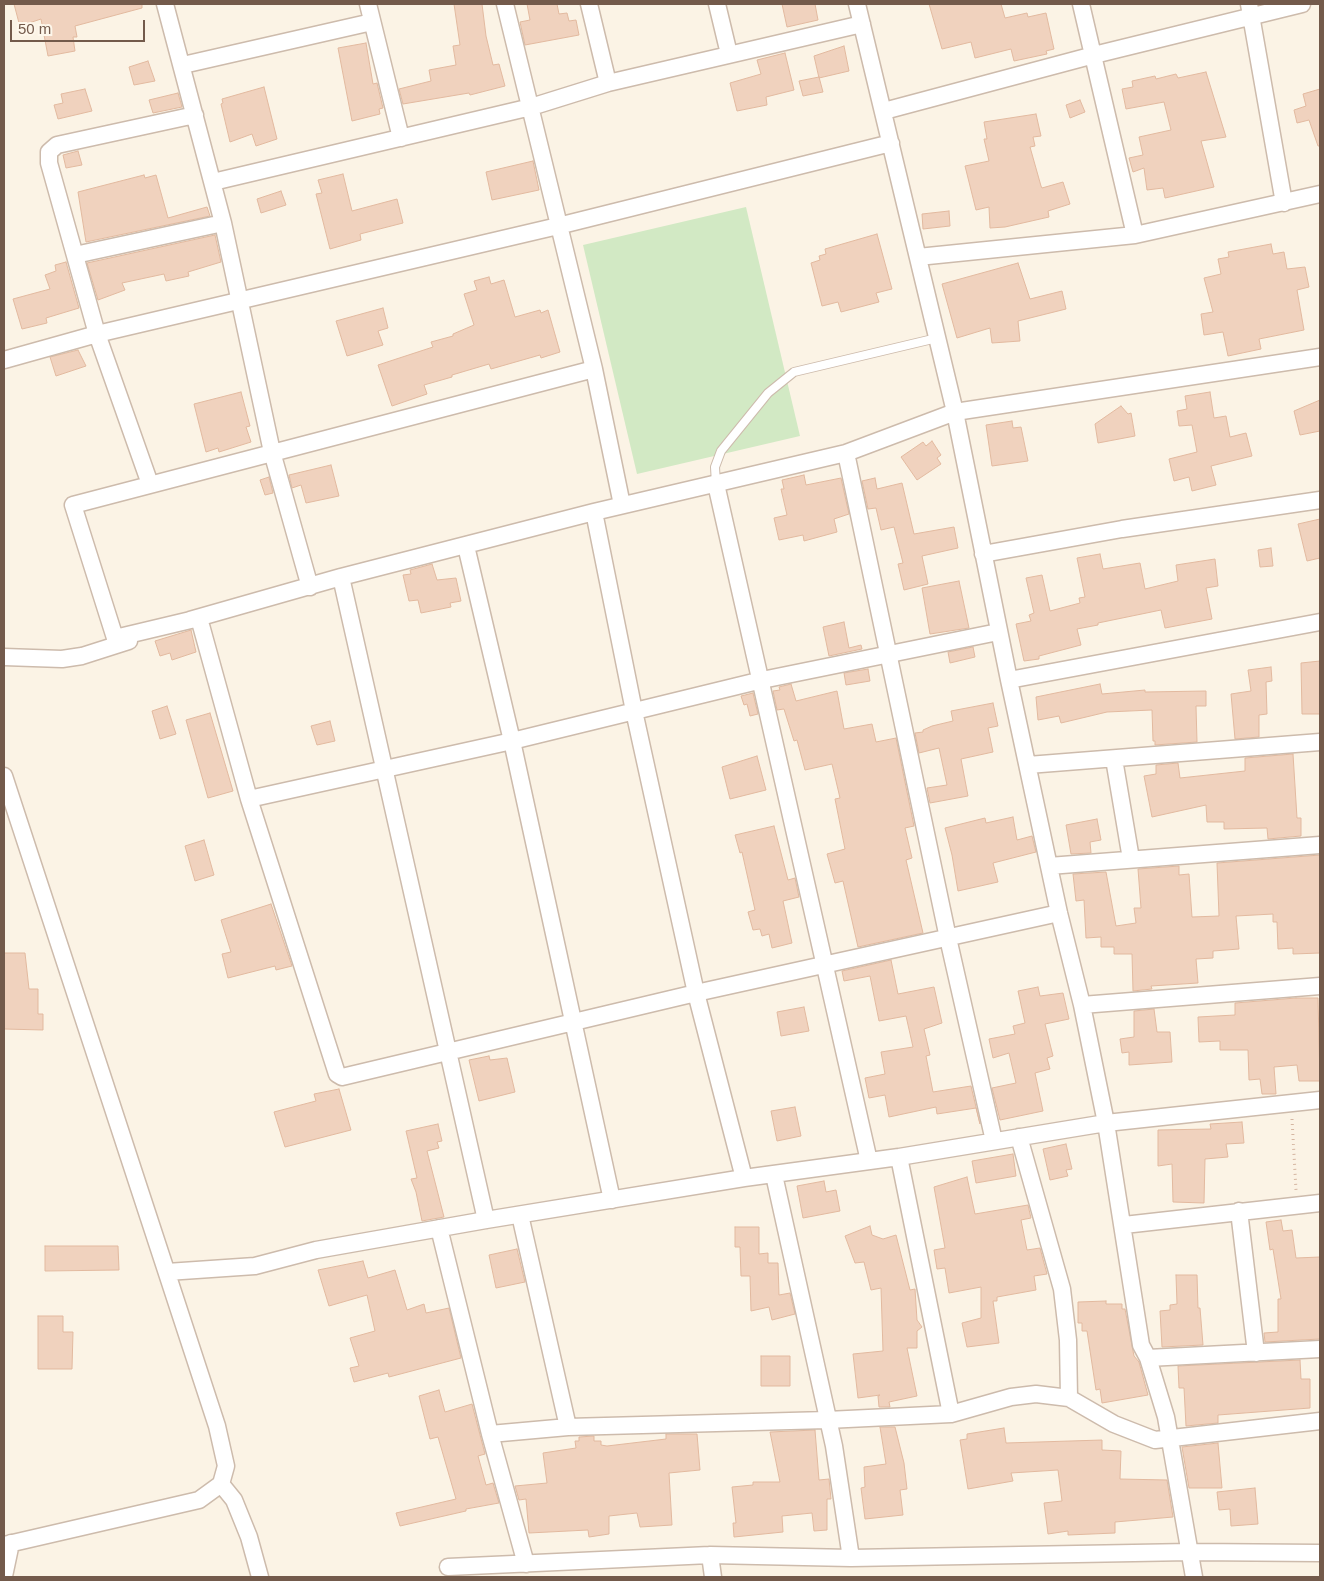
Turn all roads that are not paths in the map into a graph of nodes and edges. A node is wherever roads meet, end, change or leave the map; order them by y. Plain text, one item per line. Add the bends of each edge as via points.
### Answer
1 (164, 4) edge
2 (368, 4) edge
3 (505, 4) edge
4 (589, 4) edge
5 (717, 4) edge
6 (857, 4) edge
7 (1081, 4) edge
8 (1302, 4) edge
9 (1250, 10) edge
10 (372, 22) junction
11 (862, 24) junction
12 (729, 54) junction
13 (1094, 55) junction
14 (183, 65) junction
15 (608, 83) junction
16 (531, 107) junction
17 (884, 111) junction
18 (195, 115) junction
19 (401, 138) junction
20 (891, 143) junction
21 (213, 182) junction
22 (1320, 194) edge
23 (1284, 203) junction
24 (224, 223) junction
25 (558, 226) junction
26 (1135, 235) junction
27 (75, 255) junction
28 (918, 257) junction
29 (241, 298) junction
30 (96, 334) junction
31 (937, 338) junction
32 (1320, 357) edge
33 (4, 360) edge
34 (594, 368) junction
35 (955, 412) junction
36 (272, 452) junction
37 (846, 453) junction
38 (150, 484) junction
39 (716, 484) junction
40 (1320, 500) edge
41 (622, 505) junction
42 (594, 512) junction
43 (466, 546) junction
44 (983, 554) junction
45 (341, 577) junction
46 (310, 587) junction
47 (199, 618) junction
48 (1320, 622) edge
49 (998, 632) junction
50 (889, 655) junction
51 (4, 657) edge
52 (762, 680) junction
53 (1009, 680) junction
54 (634, 711) junction
55 (512, 741) junction
56 (1320, 742) edge
57 (1114, 759) junction
58 (1028, 765) junction
59 (385, 769) junction
60 (4, 776) edge
61 (249, 799) junction
62 (1320, 845) edge
63 (1131, 859) junction
64 (1049, 866) junction
65 (1060, 913) junction
66 (948, 938) junction
67 (824, 964) junction
68 (1320, 986) edge
69 (696, 993) junction
70 (1082, 1005) junction
71 (572, 1022) junction
72 (446, 1051) junction
73 (1320, 1100) edge
74 (1106, 1123) junction
75 (1019, 1137) junction
76 (994, 1141) junction
77 (900, 1157) junction
78 (869, 1161) junction
79 (774, 1175) junction
80 (744, 1178) junction
81 (612, 1200) junction
82 (1320, 1203) edge
83 (1239, 1211) junction
84 (520, 1215) junction
85 (486, 1220) junction
86 (1124, 1225) junction
87 (439, 1228) junction
88 (167, 1272) junction
89 (1320, 1349) edge
90 (1256, 1353) junction
91 (1148, 1358) junction
92 (1069, 1398) junction
93 (951, 1414) junction
94 (828, 1420) junction
95 (1320, 1421) edge
96 (568, 1427) junction
97 (490, 1434) junction
98 (1170, 1440) junction
99 (221, 1484) junction
100 (7, 1544) edge
101 (1190, 1552) junction
102 (1320, 1552) edge
103 (710, 1554) junction
104 (851, 1558) junction
105 (526, 1564) junction
106 (448, 1567) dead end
107 (4, 1576) edge
108 (260, 1577) edge
109 (713, 1577) edge
110 (1194, 1577) edge

1 - 14 street
2 - 10 street
3 - 16 street
4 - 15 street
5 - 12 street
6 - 11 street
7 - 13 street
8 - 9 street
9 - 13 street
9 - 23 street
10 - 14 street
10 - 19 street
11 - 12 street
11 - 17 street
12 - 15 street
13 - 17 street
13 - 26 street
14 - 18 street
15 - 16 street
16 - 19 street
16 - 25 street
17 - 20 street
18 - 21 street
18 - 27 street via 57,145 49,152
19 - 21 street
20 - 25 street
20 - 28 street
21 - 24 street
22 - 23 street
23 - 26 street
24 - 27 street
24 - 29 street
25 - 29 street
25 - 34 street
26 - 28 street
27 - 30 street
28 - 31 street
29 - 30 street
29 - 36 street
30 - 33 street
30 - 38 street
31 - 35 street
31 - 39 lane via 794,372 768,393 721,451 715,467
32 - 35 street
34 - 36 street
34 - 41 street
35 - 37 street
35 - 44 street
36 - 38 street
36 - 46 street
37 - 39 street
37 - 50 street
38 - 47 street via 73,505 115,638
39 - 41 street
39 - 52 street
40 - 44 street
41 - 42 street
42 - 43 street
42 - 54 street
43 - 45 street
43 - 55 street
44 - 49 street
45 - 46 street
45 - 59 street
46 - 47 street
47 - 51 street via 82,656 62,659
47 - 61 street
48 - 53 street
49 - 50 street
49 - 53 street
50 - 52 street
50 - 66 street
52 - 54 street
52 - 67 street
53 - 58 street
54 - 55 street
54 - 69 street
55 - 59 street
55 - 71 street
56 - 57 street
57 - 58 street
57 - 63 street
58 - 64 street
59 - 61 street
59 - 72 street
60 - 88 street
61 - 72 street via 337,1074 342,1077
62 - 63 street
63 - 64 street
64 - 65 street
65 - 66 street
65 - 70 street
66 - 67 street
66 - 76 street
67 - 69 street
67 - 78 street
68 - 70 street
69 - 71 street
69 - 80 street
70 - 74 street
71 - 72 street
71 - 81 street
72 - 85 street
73 - 74 street
74 - 75 street
74 - 86 street
75 - 76 street
75 - 92 street via 1062,1289 1068,1340
76 - 77 street
77 - 78 street
77 - 93 street
78 - 79 street
79 - 80 street
79 - 94 street
80 - 81 street
81 - 84 street
82 - 83 street
83 - 86 street
83 - 90 street
84 - 85 street
84 - 96 street
85 - 87 street
86 - 91 street via 1141,1345
87 - 88 street via 316,1250 255,1266
87 - 97 street
88 - 99 street via 222,1442 226,1472
89 - 90 street
90 - 91 street
91 - 98 street
92 - 93 street via 1036,1394 1011,1397
92 - 98 street via 1138,1435
93 - 94 street
94 - 96 street
94 - 104 street
95 - 98 street
96 - 97 street
97 - 105 street
98 - 101 street
99 - 100 street via 199,1500 182,1506
99 - 108 street via 234,1500
100 - 107 street
101 - 102 street
101 - 104 street
101 - 110 street
103 - 104 street
103 - 105 street
103 - 109 street
105 - 106 street

